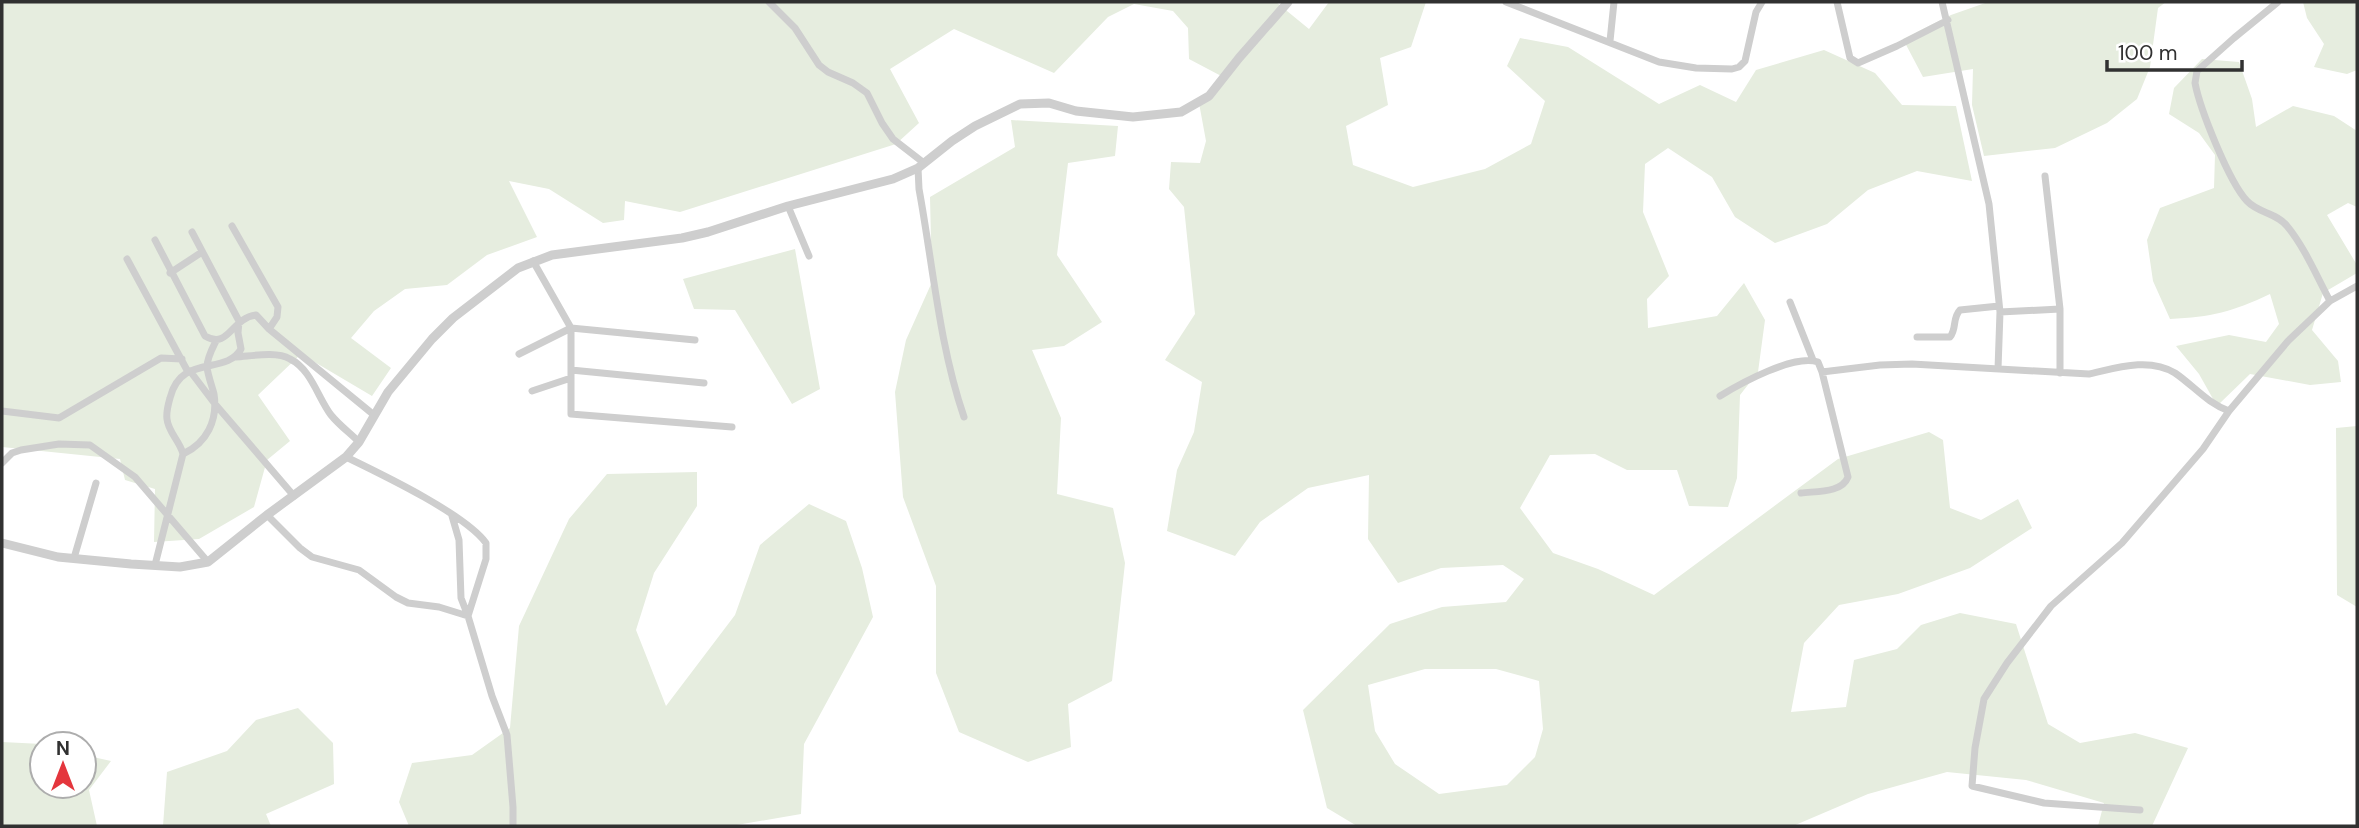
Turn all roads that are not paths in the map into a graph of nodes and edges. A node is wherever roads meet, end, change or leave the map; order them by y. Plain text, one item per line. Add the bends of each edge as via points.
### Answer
1 (769, 2) edge
2 (1288, 2) edge
3 (1506, 2) edge
4 (1614, 2) edge
5 (1762, 2) edge
6 (1837, 2) edge
7 (1942, 2) edge
8 (2278, 2) edge
9 (1948, 20) junction
10 (1611, 41) junction
11 (921, 165) junction
12 (2045, 176) dead end
13 (788, 206) junction
14 (232, 226) dead end
15 (192, 232) dead end
16 (155, 240) dead end
17 (202, 252) junction
18 (809, 256) dead end
19 (127, 259) dead end
20 (533, 261) junction
21 (170, 273) junction
22 (2357, 286) edge
23 (2330, 301) junction
24 (1790, 302) dead end
25 (1999, 309) junction
26 (2060, 309) junction
27 (239, 321) junction
28 (571, 328) junction
29 (269, 329) junction
30 (1917, 337) dead end
31 (695, 340) dead end
32 (216, 341) junction
33 (519, 354) dead end
34 (235, 357) junction
35 (182, 359) junction
36 (1813, 360) junction
37 (207, 366) junction
38 (1998, 369) junction
39 (189, 371) junction
40 (1822, 372) junction
41 (2060, 373) junction
42 (571, 374) junction
43 (704, 383) dead end
44 (532, 391) dead end
45 (1720, 396) dead end
46 (215, 404) junction
47 (2, 411) edge
48 (2229, 411) junction
49 (374, 415) junction
50 (964, 417) dead end
51 (732, 427) dead end
52 (359, 442) junction
53 (183, 454) junction
54 (346, 457) junction
55 (2, 463) edge
56 (96, 483) dead end
57 (1801, 493) dead end
58 (294, 496) junction
59 (167, 512) junction
60 (267, 515) junction
61 (452, 515) junction
62 (2, 543) edge
63 (74, 558) junction
64 (208, 562) junction
65 (155, 565) junction
66 (468, 616) junction
67 (2140, 810) dead end
68 (513, 826) edge

1 - 11 street via 795,28 819,65 867,93 893,139
2 - 11 street via 1209,96 1181,112 1133,117 1049,103 1020,103 975,126
3 - 10 street
4 - 10 street
5 - 10 street via 1747,57 1736,68 1659,62
6 - 9 street via 1850,58 1858,63
7 - 9 street
8 - 23 street via 2197,71 2195,83 2235,184 2247,201 2287,226
9 - 25 street via 1989,204
11 - 13 street via 893,179
11 - 50 street via 919,189 947,354
12 - 26 street
13 - 18 street
13 - 20 street via 682,238 573,251
14 - 29 street via 278,307
15 - 17 street
16 - 21 street
17 - 21 street
17 - 27 street
19 - 35 street
20 - 28 street
20 - 49 street via 453,318 387,393
21 - 32 street via 202,333
22 - 23 street
23 - 48 street via 2288,341
24 - 36 street
25 - 26 street
25 - 30 street via 1960,310 1950,337
25 - 38 street
26 - 41 street
27 - 29 street via 256,315
27 - 32 street
27 - 34 street via 241,349
28 - 31 street
28 - 33 street
28 - 42 street
29 - 49 street
32 - 37 street
34 - 37 street
34 - 52 street via 288,357 305,372 330,414
35 - 39 street
35 - 47 street via 161,358 59,418
36 - 40 street
36 - 45 street via 1763,372
37 - 39 street
37 - 46 street
38 - 40 street via 1912,364
38 - 41 street
39 - 46 street
39 - 53 street via 176,382 167,413
40 - 57 street via 1849,477 1840,488
41 - 48 street via 2089,374 2151,364 2175,373 2206,400
42 - 43 street
42 - 44 street
42 - 51 street via 571,414
46 - 53 street via 210,429
46 - 58 street
48 - 67 street via 2203,449 2122,543 2051,606 1984,699 1972,786 2044,803
49 - 52 street
52 - 54 street
53 - 59 street
54 - 58 street
54 - 61 street
55 - 59 street via 21,450 90,445 135,477
56 - 63 street
58 - 60 street
59 - 64 street
59 - 65 street
60 - 64 street
60 - 66 street via 312,557 359,570 408,603
61 - 66 street via 459,540 461,598
61 - 66 street via 487,546
62 - 63 street
63 - 65 street
64 - 65 street
66 - 68 street via 507,735

